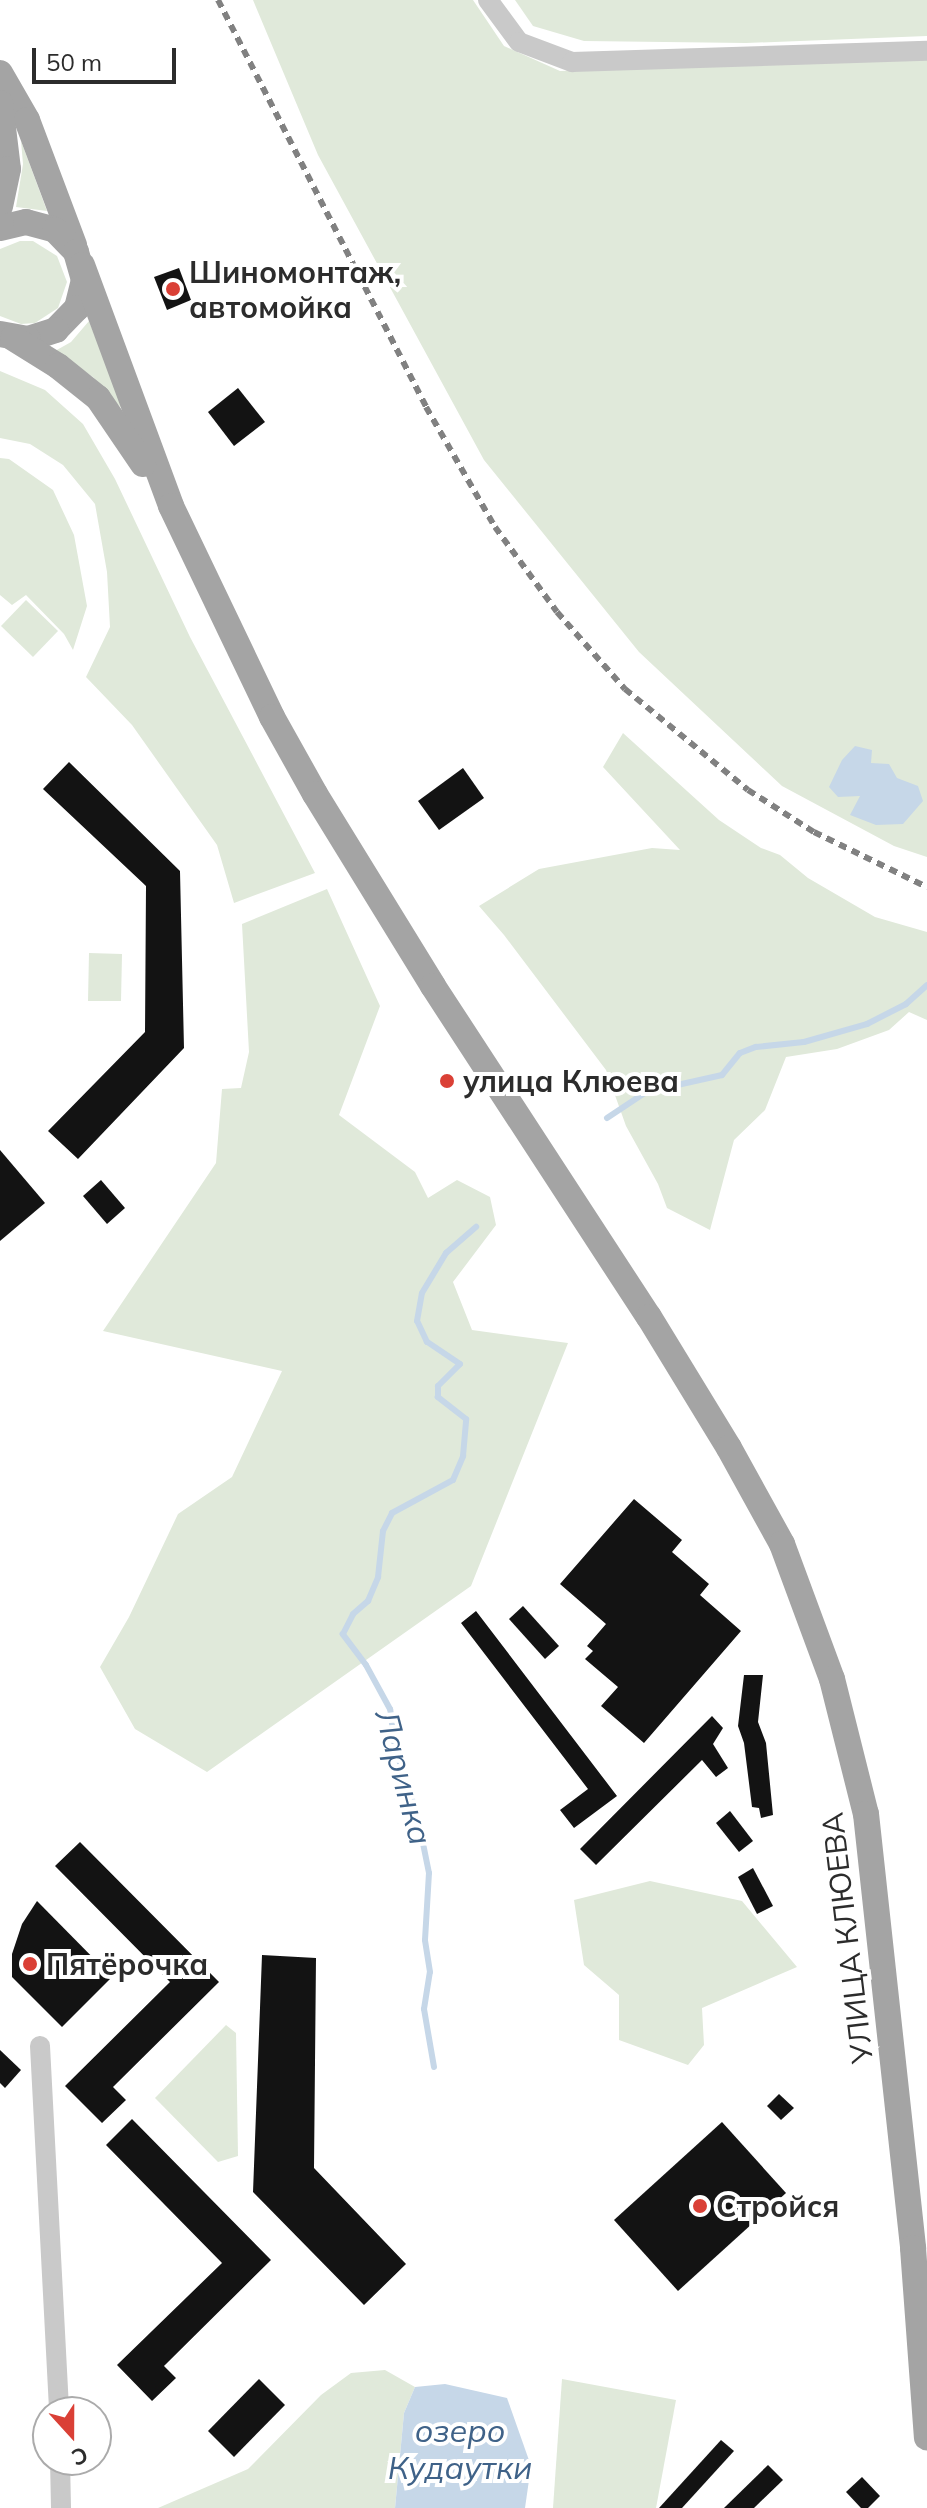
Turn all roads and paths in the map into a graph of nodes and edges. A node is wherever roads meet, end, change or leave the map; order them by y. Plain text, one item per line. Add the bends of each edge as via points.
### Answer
1 (488, 0) edge
2 (927, 51) edge
3 (0, 73) edge
4 (0, 103) edge
5 (0, 206) edge
6 (0, 228) edge
7 (79, 258) junction
8 (6, 336) edge
9 (171, 506) junction
10 (40, 2046) dead end
11 (58, 2396) edge
12 (927, 2437) edge
13 (60, 2476) edge
14 (61, 2508) edge

1 - 2 street via 519,42 572,62
3 - 7 main road, УЛИЦА КЛЮЕВА via 27,120
4 - 5 main road via 8,169
6 - 7 main road via 41,224 55,230
7 - 8 main road via 82,294 68,321 43,337
7 - 9 main road, УЛИЦА КЛЮЕВА
8 - 9 main road, УЛИЦА КЛЮЕВА via 58,366 98,398
9 - 12 main road, УЛИЦА КЛЮЕВА via 259,691 315,794 441,999 649,1317 782,1544 832,1679 866,1814 913,2248
10 - 11 street
13 - 14 street

